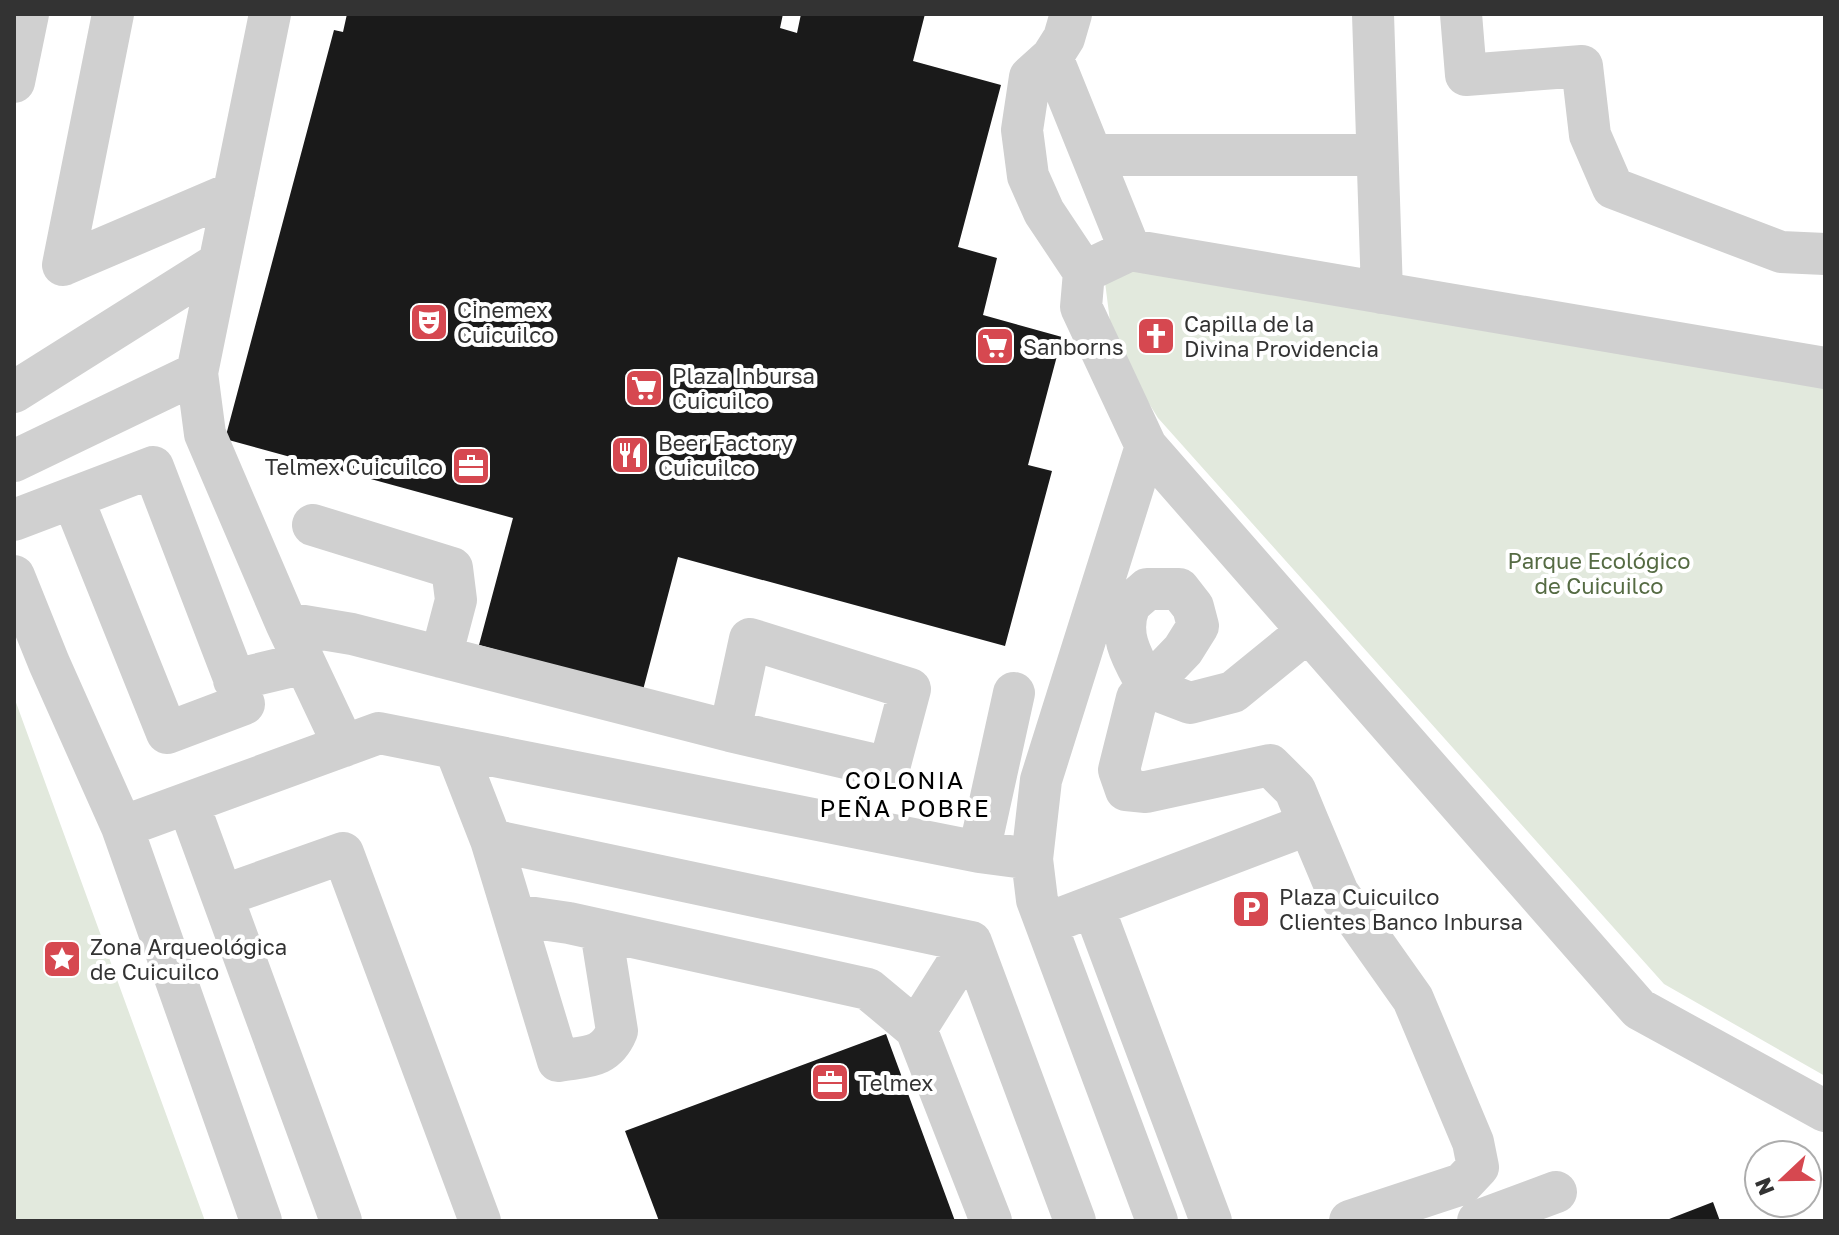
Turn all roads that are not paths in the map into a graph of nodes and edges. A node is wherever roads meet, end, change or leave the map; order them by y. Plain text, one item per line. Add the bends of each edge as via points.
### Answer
1 (28, 14) edge
2 (113, 14) edge
3 (270, 14) edge
4 (1071, 14) edge
5 (1373, 14) edge
6 (1461, 14) edge
7 (1052, 57) junction
8 (14, 82) edge
9 (1094, 155) junction
10 (1377, 155) junction
11 (234, 192) junction
12 (1130, 250) junction
13 (1825, 254) edge
14 (219, 263) junction
15 (1084, 272) junction
16 (1382, 293) junction
17 (1825, 368) edge
18 (197, 373) junction
19 (14, 392) edge
20 (1146, 446) junction
21 (14, 461) edge
22 (73, 499) junction
23 (14, 520) edge
24 (313, 525) dead end
25 (14, 576) edge
26 (286, 623) junction
27 (1308, 631) junction
28 (441, 657) junction
29 (305, 663) junction
30 (234, 680) junction
31 (1014, 693) dead end
32 (730, 731) dead end
33 (344, 746) junction
34 (455, 748) junction
35 (188, 803) junction
36 (1309, 824) junction
37 (122, 827) junction
38 (491, 840) junction
39 (979, 852) junction
40 (1032, 859) junction
41 (222, 896) junction
42 (1093, 906) junction
43 (514, 915) junction
44 (1046, 924) junction
45 (601, 931) junction
46 (971, 942) junction
47 (916, 1029) junction
48 (1825, 1111) edge
49 (1556, 1192) dead end
50 (261, 1221) edge
51 (341, 1221) edge
52 (480, 1221) edge
53 (991, 1221) edge
54 (1075, 1221) edge
55 (1157, 1221) edge
56 (1211, 1221) edge
57 (1350, 1221) edge
58 (1478, 1221) edge

1 - 8 street
2 - 11 street via 63,265
3 - 11 street
4 - 7 street
5 - 10 street
6 - 13 street via 1466,75 1582,66 1590,135 1613,188 1781,252
7 - 9 street
7 - 15 street via 1030,77 1022,130 1028,176 1044,212
9 - 10 street
9 - 12 street
10 - 16 street
11 - 14 street
12 - 15 street
12 - 16 street
14 - 18 street
14 - 19 street
15 - 20 street via 1081,307
16 - 17 street
18 - 21 street
18 - 26 street via 205,434
20 - 27 street
20 - 40 street via 1041,780
22 - 23 street
22 - 30 street via 153,467
22 - 30 street via 167,733 244,704
24 - 28 street via 452,568 456,600
25 - 37 street
26 - 28 street
26 - 29 street
27 - 36 street via 1233,692 1190,703 1148,687 1137,698 1119,770 1126,790 1146,792 1270,765 1295,790
27 - 48 street via 1639,1009
28 - 32 street
29 - 30 street
29 - 33 street
31 - 39 street
33 - 34 street via 379,733
33 - 35 street
34 - 38 street
34 - 39 street
35 - 37 street
35 - 41 street
36 - 42 street
36 - 57 street via 1338,893 1413,999 1473,1142 1478,1167 1462,1184
37 - 50 street
38 - 43 street
38 - 46 street
39 - 40 street
40 - 44 street
41 - 51 street
41 - 52 street via 343,853
42 - 44 street
42 - 56 street
43 - 45 street
43 - 45 street via 558,1061 602,1053 617,1031
44 - 55 street
45 - 47 street via 868,989
46 - 47 street
46 - 54 street
47 - 53 street
49 - 58 street

